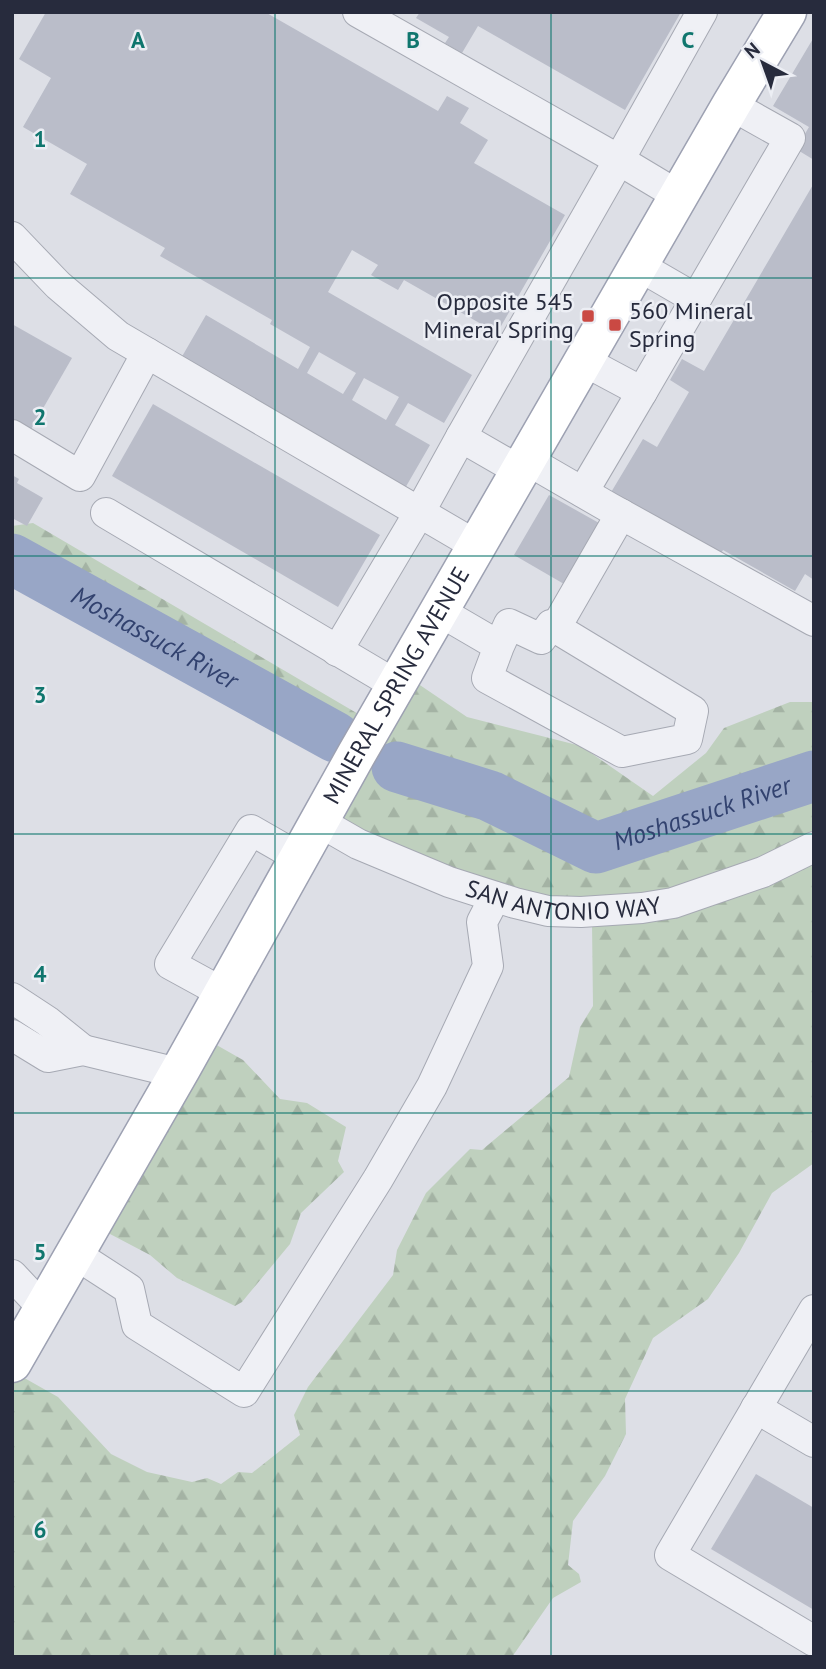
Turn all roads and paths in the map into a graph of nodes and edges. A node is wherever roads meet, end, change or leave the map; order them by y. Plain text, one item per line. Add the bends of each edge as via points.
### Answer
1 (358, 12) edge
2 (702, 12) edge
3 (787, 12) edge
4 (731, 106) junction
5 (619, 160) junction
6 (679, 196) junction
7 (12, 237) edge
8 (639, 266) junction
9 (696, 299) junction
10 (146, 353) junction
11 (584, 361) junction
12 (642, 392) junction
13 (12, 435) edge
14 (461, 437) junction
15 (524, 465) junction
16 (583, 492) junction
17 (107, 513) dead end
18 (419, 513) junction
19 (621, 514) junction
20 (477, 546) junction
21 (439, 611) junction
22 (814, 621) edge
23 (556, 627) junction
24 (499, 646) junction
25 (337, 651) junction
26 (396, 685) junction
27 (318, 821) junction
28 (814, 847) edge
29 (299, 857) junction
30 (495, 897) junction
31 (223, 993) junction
32 (12, 998) edge
33 (12, 1035) edge
34 (83, 1050) junction
35 (178, 1073) junction
36 (75, 1254) junction
37 (12, 1275) edge
38 (44, 1309) junction
39 (814, 1310) edge
40 (12, 1363) edge
41 (756, 1408) junction
42 (814, 1442) edge
43 (814, 1641) edge

1 - 5 street
2 - 5 street
3 - 4 main road, MINERAL SPRING AVENUE
4 - 6 main road, MINERAL SPRING AVENUE
4 - 9 street via 789,138
5 - 6 street
5 - 14 street
6 - 8 main road, MINERAL SPRING AVENUE
7 - 10 street via 58,285 118,336
8 - 9 street
8 - 11 main road, MINERAL SPRING AVENUE
9 - 12 street
10 - 13 street via 80,476
10 - 18 street
11 - 12 street
11 - 15 main road, MINERAL SPRING AVENUE
12 - 16 street
14 - 15 street
14 - 18 street
15 - 16 street
15 - 20 main road, MINERAL SPRING AVENUE
16 - 19 street
17 - 25 street
18 - 20 street
18 - 25 street
19 - 22 street
19 - 23 street
20 - 21 main road, MINERAL SPRING AVENUE
21 - 24 street
21 - 26 main road, MINERAL SPRING AVENUE
23 - 24 street via 551,625 541,639 509,624
23 - 24 street via 693,711 687,738 622,752 487,678
25 - 26 street
26 - 27 main road, MINERAL SPRING AVENUE
27 - 29 main road, MINERAL SPRING AVENUE
27 - 30 street, SAN ANTONIO WAY via 358,845
28 - 30 street, SAN ANTONIO WAY via 738,881 673,903 642,908 548,911
29 - 31 main road, MINERAL SPRING AVENUE
29 - 31 street via 251,830 170,964
30 - 36 street via 482,922 488,966 432,1086 244,1392 137,1325 129,1289
31 - 35 main road, MINERAL SPRING AVENUE
32 - 34 street
33 - 34 street via 48,1057
34 - 35 street
35 - 36 main road, MINERAL SPRING AVENUE
36 - 38 main road, MINERAL SPRING AVENUE
37 - 38 street
38 - 40 main road, MINERAL SPRING AVENUE
39 - 41 street
41 - 42 street
41 - 43 street via 670,1555

